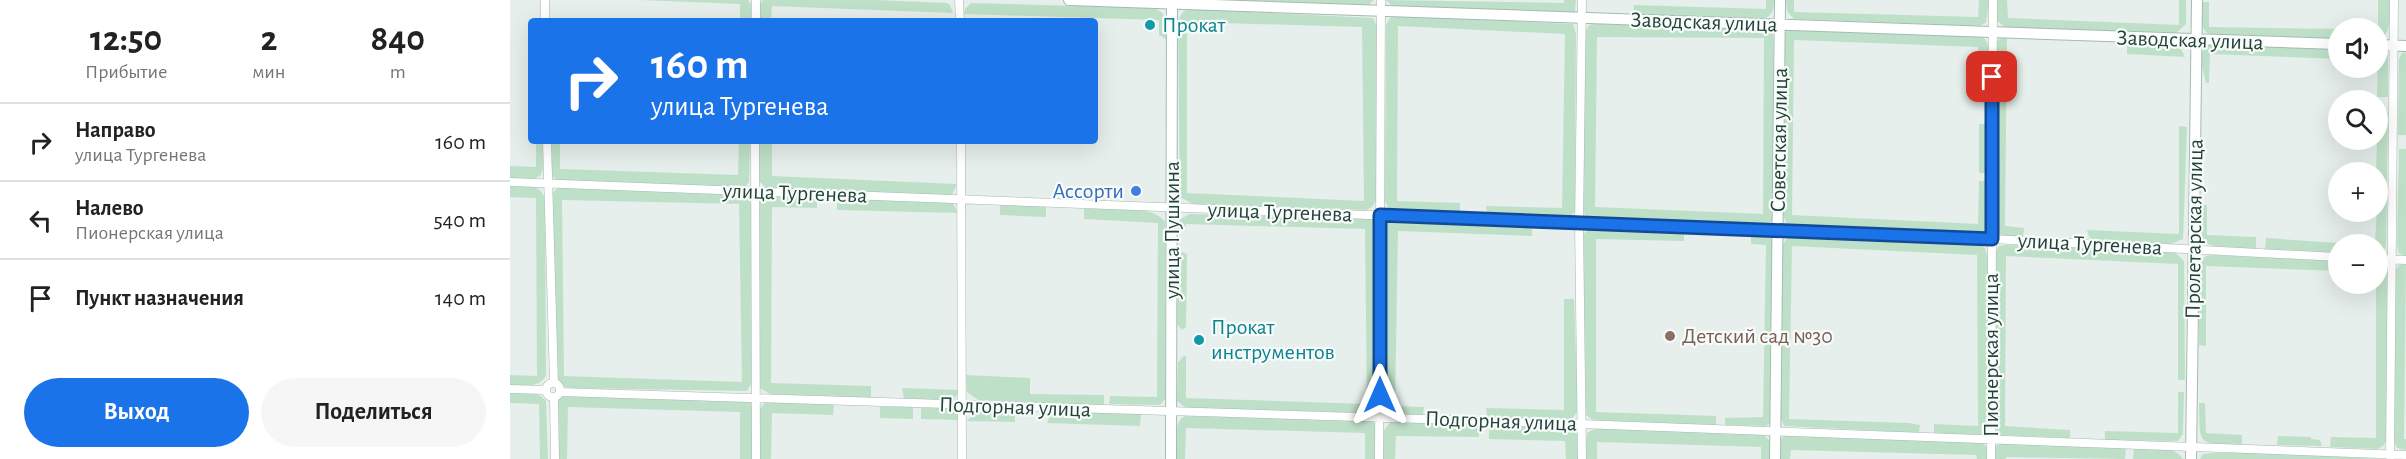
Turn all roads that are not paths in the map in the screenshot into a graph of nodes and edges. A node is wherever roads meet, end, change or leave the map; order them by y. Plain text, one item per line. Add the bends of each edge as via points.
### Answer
1 (545, 0) edge
2 (756, 0) edge
3 (959, 0) edge
4 (1070, 0) edge
5 (1381, 0) edge
6 (1582, 0) edge
7 (1780, 0) edge
8 (1993, 0) edge
9 (2197, 0) edge
10 (2394, 0) edge
11 (1172, 1) edge
12 (1381, 12) junction
13 (546, 18) edge
14 (756, 18) edge
15 (960, 18) edge
16 (1582, 19) junction
17 (1780, 24) junction
18 (1992, 32) junction
19 (2196, 40) junction
20 (2328, 44) edge
21 (2388, 46) edge
22 (2393, 46) junction
23 (2406, 46) edge
24 (547, 144) edge
25 (755, 144) edge
26 (961, 144) edge
27 (510, 182) edge
28 (548, 183) junction
29 (755, 191) junction
30 (962, 200) junction
31 (1171, 208) junction
32 (1380, 215) junction
33 (1579, 223) junction
34 (1778, 231) junction
35 (1992, 239) junction
36 (2193, 250) junction
37 (2328, 257) edge
38 (2388, 260) edge
39 (2392, 260) junction
40 (2406, 261) edge
41 (554, 383) junction
42 (510, 389) edge
43 (545, 390) junction
44 (557, 395) junction
45 (757, 399) junction
46 (962, 405) junction
47 (1171, 411) junction
48 (1379, 418) junction
49 (1581, 424) junction
50 (1775, 431) junction
51 (1991, 439) junction
52 (2191, 447) junction
53 (2406, 455) edge
54 (2390, 457) edge
55 (555, 459) edge
56 (756, 459) edge
57 (962, 459) edge
58 (1171, 459) edge
59 (1379, 459) edge
60 (1582, 459) edge
61 (1775, 459) edge
62 (1991, 459) edge
63 (2191, 459) edge

1 - 13 street
2 - 14 street
3 - 15 street
4 - 11 main road, Заводская улица
5 - 12 street
6 - 16 street
7 - 17 main road, Советская улица
8 - 18 street, Пионерская улица
9 - 19 main road, Пролетарская улица
10 - 22 street
11 - 12 main road, Заводская улица
11 - 31 main road, улица Пушкина
12 - 16 main road, Заводская улица
12 - 32 street
16 - 17 main road, Заводская улица
16 - 33 street
17 - 18 main road, Заводская улица
17 - 34 main road, Советская улица
18 - 19 main road, Заводская улица
18 - 35 street, Пионерская улица
19 - 20 main road, Заводская улица
19 - 36 main road, Пролетарская улица
21 - 22 main road
22 - 23 main road
22 - 39 street
24 - 28 street
25 - 29 street
26 - 30 street
27 - 28 street, улица Тургенева
28 - 29 street, улица Тургенева
28 - 41 street
29 - 30 street, улица Тургенева
29 - 45 street
30 - 31 street, улица Тургенева
30 - 46 street
31 - 32 street, улица Тургенева
31 - 47 main road, улица Пушкина
32 - 33 street, улица Тургенева
32 - 48 street
33 - 34 street, улица Тургенева
33 - 49 street
34 - 35 street, улица Тургенева
34 - 50 main road, Советская улица
35 - 36 street, улица Тургенева
35 - 51 street, Пионерская улица
36 - 37 street, улица Тургенева
36 - 52 main road, Пролетарская улица
38 - 39 street
39 - 40 street
39 - 54 street
41 - 43 street
41 - 44 street via 558,385
42 - 43 street
43 - 44 street via 548,396
44 - 45 street, Подгорная улица
44 - 55 street
45 - 46 street, Подгорная улица
45 - 56 street
46 - 47 street, Подгорная улица
46 - 57 street
47 - 48 street, Подгорная улица
47 - 58 main road, улица Пушкина
48 - 49 street, Подгорная улица
48 - 59 street
49 - 50 street, Подгорная улица
49 - 60 street
50 - 51 street, Подгорная улица
50 - 61 main road, Советская улица
51 - 52 street, Подгорная улица
51 - 62 street, Пионерская улица
52 - 54 street, Подгорная улица
52 - 63 main road, Пролетарская улица
53 - 54 street, Подгорная улица

